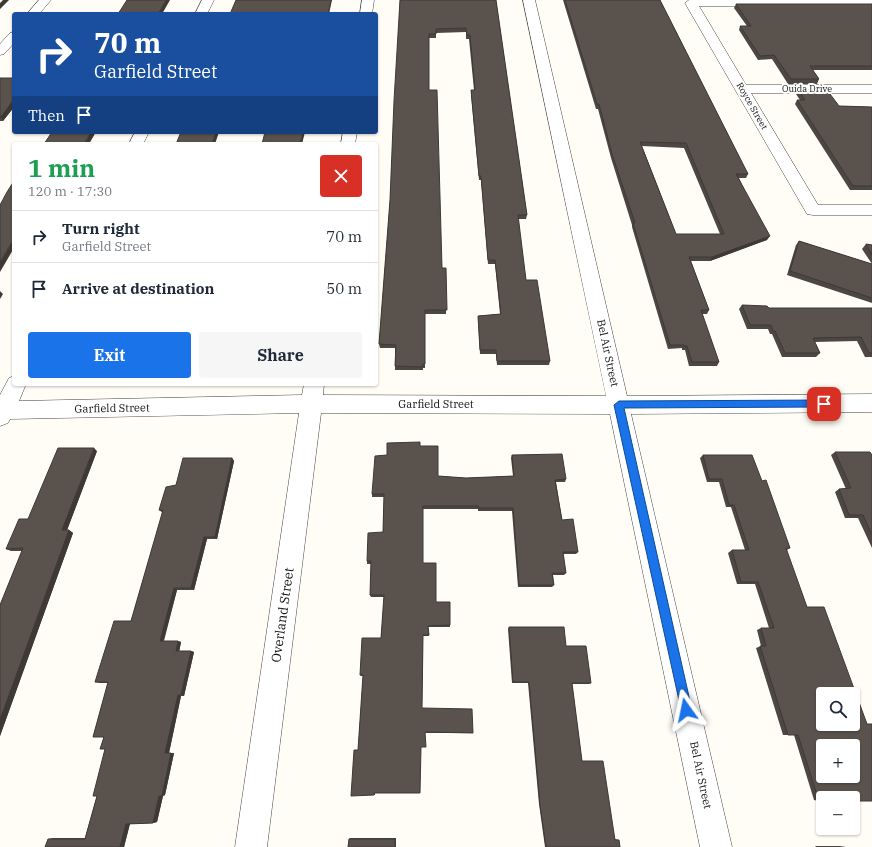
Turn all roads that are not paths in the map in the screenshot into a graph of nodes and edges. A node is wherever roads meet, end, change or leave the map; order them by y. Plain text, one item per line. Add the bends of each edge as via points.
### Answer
1 (45, 0) edge
2 (208, 0) edge
3 (368, 0) edge
4 (529, 0) edge
5 (872, 3) edge
6 (35, 12) edge
7 (202, 12) edge
8 (366, 12) edge
9 (12, 38) edge
10 (0, 51) edge
11 (742, 89) junction
12 (872, 89) edge
13 (872, 210) edge
14 (15, 386) edge
15 (312, 394) edge
16 (872, 403) edge
17 (619, 405) junction
18 (1, 412) edge
19 (250, 847) edge
20 (716, 847) edge

1 - 6 street
2 - 7 street
3 - 8 street
4 - 17 street, Bel Air Street
5 - 11 street, Royce Street via 691,3
9 - 10 street
11 - 12 street, Ouida Drive
11 - 13 street, Royce Street via 813,210
14 - 18 street
15 - 17 street, Garfield Street
15 - 18 street, Garfield Street
15 - 19 street, Overland Street
16 - 17 street, Garfield Street
17 - 20 street, Bel Air Street

